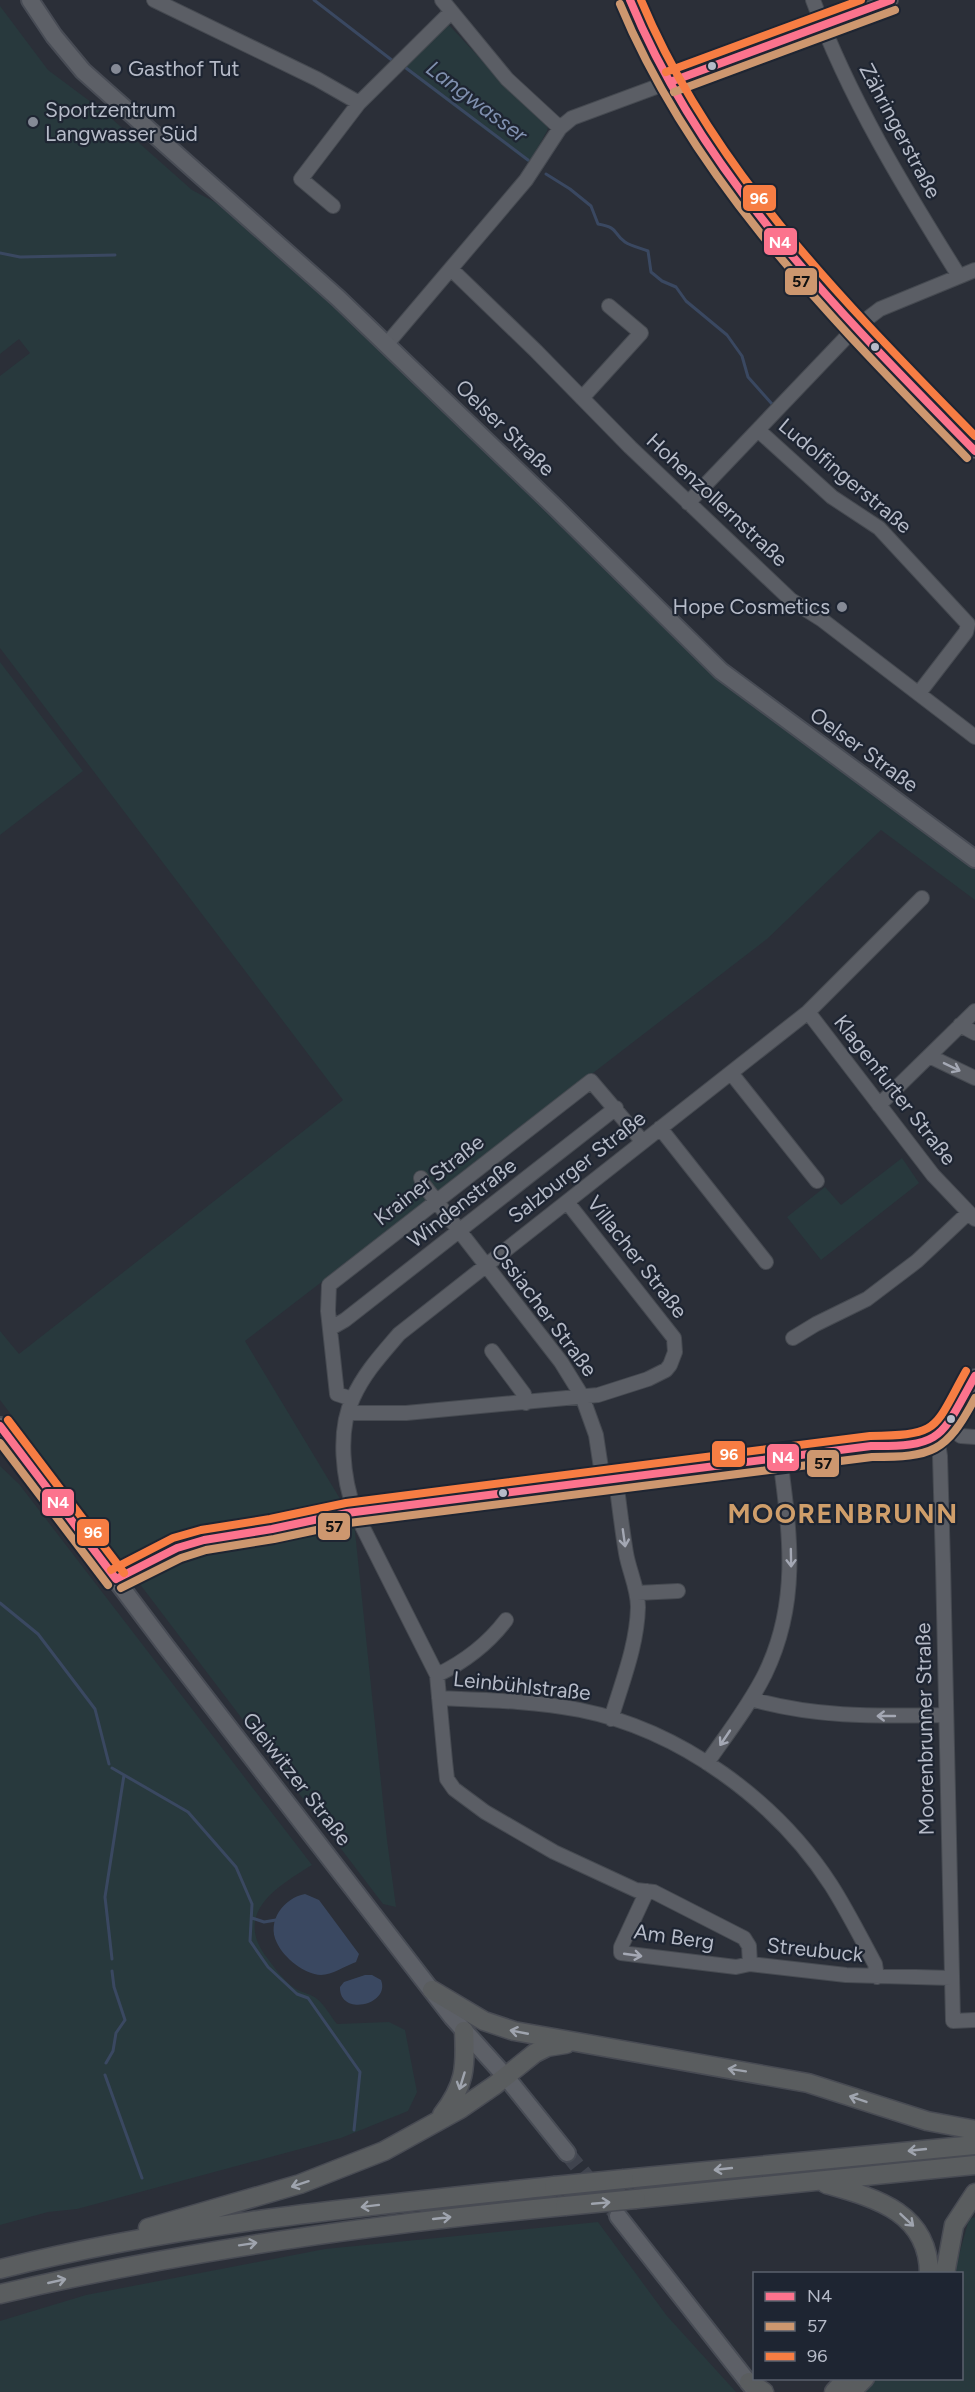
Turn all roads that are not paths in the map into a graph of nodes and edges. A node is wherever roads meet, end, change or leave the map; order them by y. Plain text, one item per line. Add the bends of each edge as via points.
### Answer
1 (30, 0) edge
2 (154, 0) edge
3 (442, 0) edge
4 (630, 0) edge
5 (813, 0) edge
6 (891, 0) edge
7 (451, 12) junction
8 (823, 26) junction
9 (670, 82) junction
10 (359, 103) junction
11 (560, 128) junction
12 (333, 206) dead end
13 (451, 269) junction
14 (975, 270) edge
15 (959, 276) junction
16 (609, 306) dead end
17 (855, 327) junction
18 (386, 345) junction
19 (582, 398) junction
20 (758, 430) junction
21 (975, 451) edge
22 (688, 503) junction
23 (919, 693) junction
24 (975, 737) edge
25 (975, 859) edge
26 (922, 898) dead end
27 (975, 1011) edge
28 (808, 1012) junction
29 (960, 1025) junction
30 (975, 1033) edge
31 (929, 1056) junction
32 (731, 1073) junction
33 (975, 1078) edge
34 (879, 1105) junction
35 (616, 1108) junction
36 (660, 1128) junction
37 (643, 1142) junction
38 (421, 1178) dead end
39 (817, 1181) dead end
40 (435, 1201) junction
41 (567, 1202) junction
42 (972, 1216) edge
43 (459, 1232) junction
44 (766, 1262) dead end
45 (486, 1265) junction
46 (331, 1328) junction
47 (793, 1338) dead end
48 (492, 1351) dead end
49 (975, 1377) edge
50 (582, 1396) junction
51 (526, 1403) junction
52 (350, 1406) junction
53 (946, 1425) junction
54 (0, 1426) edge
55 (937, 1437) junction
56 (975, 1437) edge
57 (780, 1458) junction
58 (610, 1480) junction
59 (355, 1512) junction
60 (116, 1579) junction
61 (678, 1591) dead end
62 (637, 1593) junction
63 (506, 1620) dead end
64 (437, 1676) junction
65 (439, 1698) junction
66 (751, 1699) junction
67 (945, 1715) junction
68 (611, 1719) junction
69 (707, 1763) junction
70 (647, 1891) junction
71 (750, 1964) junction
72 (877, 1977) junction
73 (951, 1978) junction
74 (432, 1990) junction
75 (975, 2020) edge
76 (464, 2031) junction
77 (576, 2043) junction
78 (507, 2077) junction
79 (435, 2124) junction
80 (975, 2130) edge
81 (975, 2145) edge
82 (567, 2153) tunnel mouth
83 (975, 2165) edge
84 (816, 2181) junction
85 (975, 2193) edge
86 (618, 2216) tunnel mouth
87 (92, 2248) junction
88 (0, 2269) edge
89 (929, 2272) edge
90 (945, 2272) edge
91 (0, 2294) edge
92 (862, 2380) edge
93 (752, 2387) edge
94 (840, 2388) edge
95 (764, 2392) edge

1 - 18 main road, Oelser Straße via 83,71
2 - 10 street
3 - 7 street
4 - 9 street
5 - 8 street, Zähringerstraße
6 - 8 street
7 - 10 street
7 - 11 street via 507,79
8 - 9 street
8 - 15 street, Zähringerstraße via 880,145
9 - 11 street via 579,114
9 - 17 street via 721,166
10 - 12 street via 301,178
11 - 13 street via 526,180
13 - 18 street
13 - 19 street, Hohenzollernstraße
14 - 15 street
15 - 17 street via 879,309
16 - 19 street via 641,333
17 - 20 street
17 - 21 street
18 - 25 main road, Oelser Straße via 721,671
19 - 22 street, Hohenzollernstraße
20 - 22 street
20 - 23 street, Ludolfingerstraße via 832,497 879,528 968,624 966,632
22 - 23 street, Hohenzollernstraße via 791,600
23 - 24 street, Hohenzollernstraße
26 - 28 street, Salzburger Straße
27 - 29 street
28 - 32 street, Salzburger Straße
28 - 34 street, Klagenfurter Straße
29 - 30 street
29 - 31 street
31 -> 33 street
31 - 34 street
32 - 36 street, Salzburger Straße
32 - 39 street
34 - 42 street, Klagenfurter Straße via 933,1175
35 - 37 street, Krainer Straße
35 - 40 street, Krainer Straße via 591,1081
35 - 43 street, Windenstraße
36 - 37 street, Salzburger Straße
36 - 44 street
37 - 41 street, Salzburger Straße
38 - 40 street, Ossiacher Straße
40 - 43 street, Ossiacher Straße
40 - 46 street, Krainer Straße via 329,1286
41 - 45 street, Salzburger Straße
41 - 50 street, Villacher Straße via 676,1344 670,1365 659,1374 598,1395
42 - 47 street via 867,1299
43 - 45 street, Ossiacher Straße
43 - 46 street, Windenstraße
45 - 50 street, Ossiacher Straße via 561,1362
45 - 52 street, Salzburger Straße via 399,1334 372,1365
46 - 52 street, Krainer Straße via 337,1394
48 - 51 street via 524,1394
49 - 53 street
50 - 51 street, Villacher Straße
50 - 58 street, Ossiacher Straße
51 - 52 street, Villacher Straße via 406,1413
52 - 59 street, Salzburger Straße via 344,1468
53 - 55 street
53 - 56 street via 960,1436
54 - 60 main road, Gleiwitzer Straße
55 - 57 street via 914,1444
55 - 67 street, Moorenbrunner Straße
57 - 58 street
57 -> 66 street via 790,1535 789,1591 776,1644
58 - 59 street
58 -> 62 street, Ossiacher Straße
59 - 60 street via 204,1540 177,1548
59 - 64 street, Streubuck
60 - 74 main road, Gleiwitzer Straße
61 - 62 street
62 - 68 street, Ossiacher Straße via 636,1630
63 - 64 street via 459,1665
64 - 65 street, Streubuck
65 - 68 street, Leinbühlstraße via 544,1705
65 - 70 street, Streubuck via 447,1779 454,1789 554,1852 636,1890
67 -> 66 street via 856,1716 800,1711
66 -> 69 street
67 - 73 street, Moorenbrunner Straße
68 - 69 street, Leinbühlstraße via 663,1738
69 - 72 street, Leinbühlstraße via 756,1798 800,1845 830,1884 875,1964
70 - 71 street, Streubuck via 744,1938 749,1946
70 -> 71 street, Am Berg via 621,1953 736,1967
71 - 72 street, Streubuck
72 - 73 street, Streubuck
73 - 75 street, Moorenbrunner Straße via 953,2021
74 - 76 main road, Gleiwitzer Straße
77 -> 74 highway via 495,2026
76 - 78 main road, Gleiwitzer Straße
76 -> 79 highway via 463,2081
77 - 78 highway via 542,2050
80 -> 77 highway via 927,2121 808,2083
78 - 79 highway
78 - 82 main road, Gleiwitzer Straße
79 -> 87 highway via 329,2174
81 -> 87 highway, bridge via 259,2219
83 - 84 highway
84 -> 89 highway via 871,2197 897,2211 923,2240
91 -> 84 highway, bridge via 133,2265 378,2226
85 - 90 highway via 954,2225
86 - 93 main road
87 - 88 highway
92 - 94 highway
93 - 95 highway

